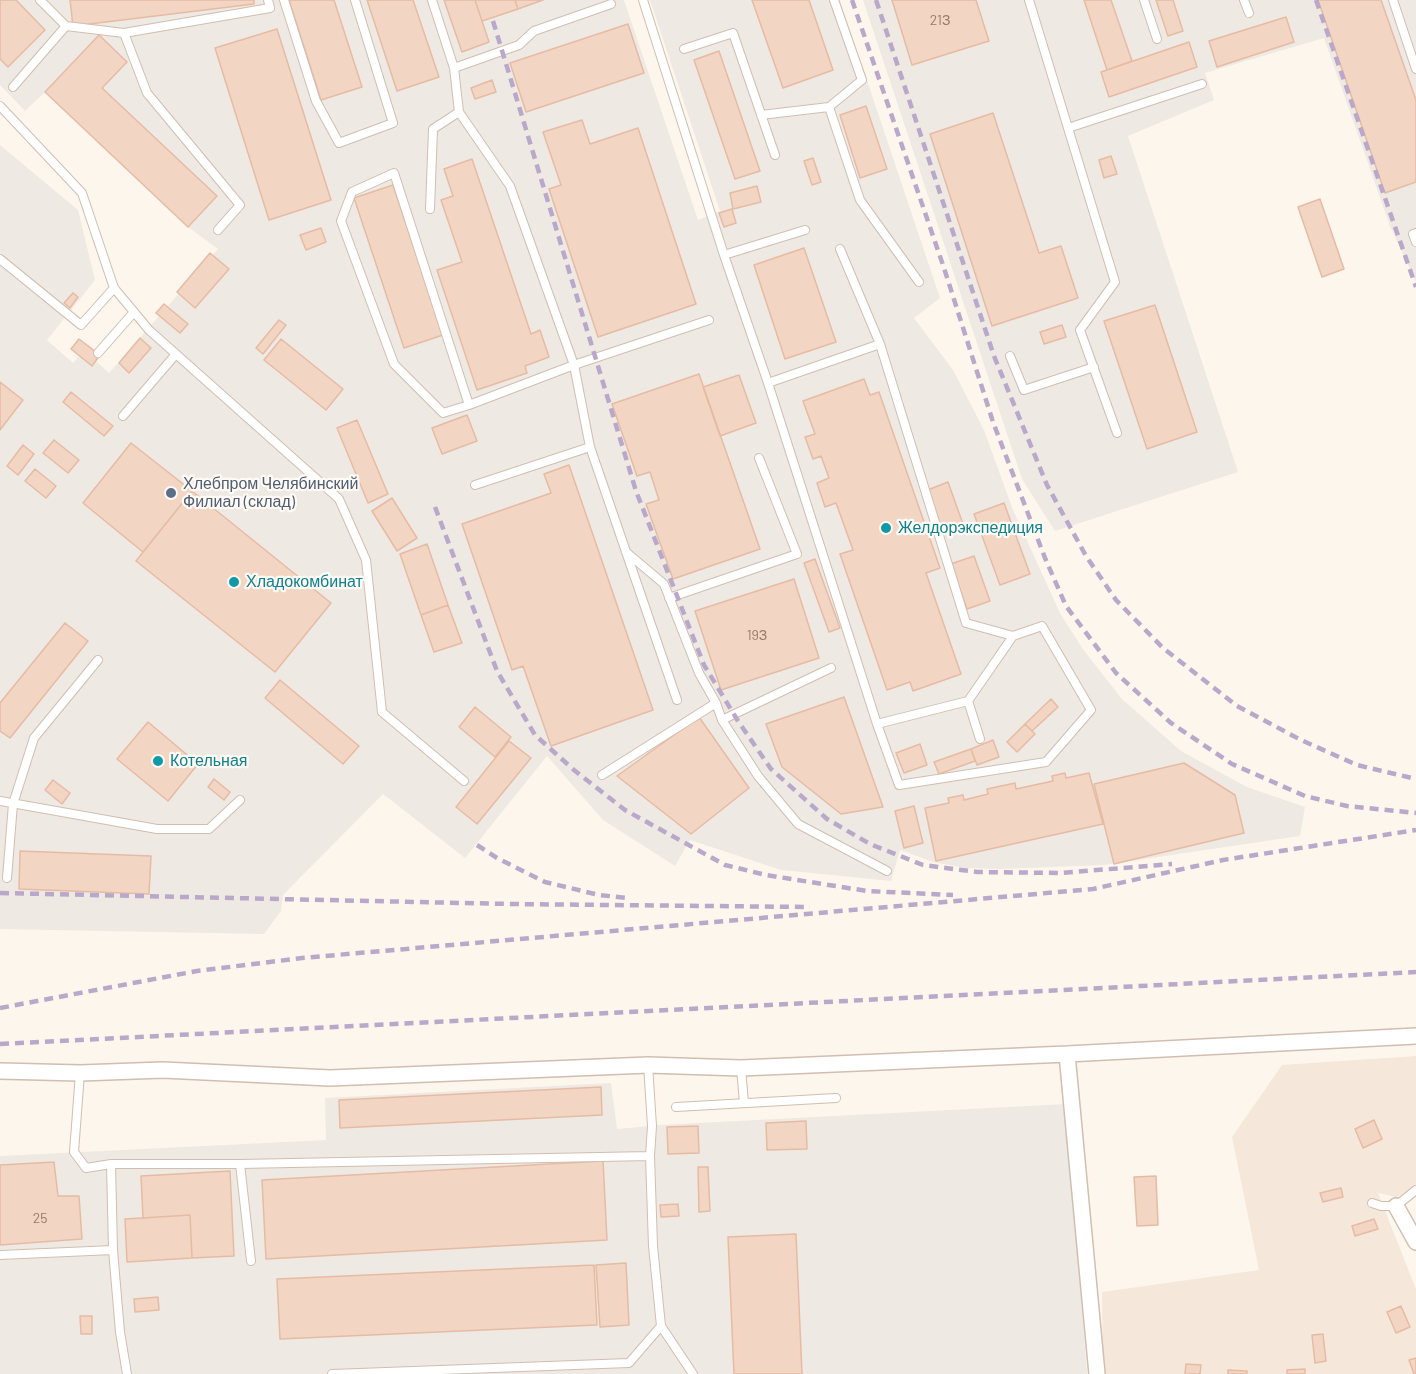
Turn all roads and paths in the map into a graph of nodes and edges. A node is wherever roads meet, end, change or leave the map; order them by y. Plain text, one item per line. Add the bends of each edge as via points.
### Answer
1 (40, 0) edge
2 (268, 0) edge
3 (284, 0) edge
4 (355, 0) edge
5 (432, 0) edge
6 (643, 0) edge
7 (834, 0) edge
8 (1029, 0) edge
9 (1144, 0) edge
10 (1244, 0) edge
11 (1393, 0) edge
12 (611, 4) dead end
13 (1249, 13) dead end
14 (66, 26) junction
15 (124, 33) junction
16 (1157, 39) dead end
17 (684, 49) dead end
18 (454, 68) junction
19 (1416, 69) edge
20 (1202, 84) dead end
21 (14, 87) dead end
22 (0, 106) edge
23 (830, 107) junction
24 (459, 112) junction
25 (761, 114) junction
26 (1068, 128) junction
27 (775, 156) dead end
28 (430, 209) dead end
29 (218, 230) dead end
30 (805, 230) dead end
31 (1416, 233) edge
32 (1416, 242) edge
33 (840, 249) dead end
34 (724, 255) junction
35 (0, 259) edge
36 (919, 282) dead end
37 (114, 288) junction
38 (134, 312) junction
39 (709, 320) dead end
40 (880, 344) junction
41 (98, 353) dead end
42 (176, 354) junction
43 (1010, 356) dead end
44 (574, 365) junction
45 (1094, 367) junction
46 (768, 383) junction
47 (469, 405) junction
48 (123, 416) dead end
49 (1117, 433) dead end
50 (590, 447) junction
51 (759, 458) dead end
52 (475, 484) dead end
53 (626, 552) junction
54 (669, 598) junction
55 (1013, 636) junction
56 (98, 660) dead end
57 (831, 668) dead end
58 (677, 700) dead end
59 (968, 701) junction
60 (716, 703) junction
61 (722, 720) junction
62 (877, 724) junction
63 (980, 739) dead end
64 (602, 775) dead end
65 (464, 781) dead end
66 (240, 800) dead end
67 (0, 801) edge
68 (13, 804) junction
69 (887, 871) dead end
70 (7, 878) dead end
71 (1416, 1036) edge
72 (1067, 1054) junction
73 (648, 1065) junction
74 (741, 1068) junction
75 (0, 1071) edge
76 (80, 1073) junction
77 (836, 1098) dead end
78 (744, 1103) junction
79 (676, 1107) dead end
80 (650, 1156) junction
81 (111, 1164) junction
82 (240, 1164) junction
83 (1416, 1190) edge
84 (1372, 1203) dead end
85 (1396, 1206) junction
86 (1416, 1242) edge
87 (113, 1250) junction
88 (0, 1255) edge
89 (250, 1261) dead end
90 (662, 1326) junction
91 (127, 1374) edge
92 (332, 1374) edge
93 (693, 1374) edge
94 (1096, 1374) edge

1 - 14 lane
2 - 15 lane via 270,8
3 - 4 lane via 316,100 339,143 393,123
5 - 18 lane
6 - 34 lane
7 - 23 lane via 862,80
8 - 26 lane
9 - 16 lane
10 - 13 lane
11 - 19 lane
12 - 18 lane via 534,31 519,45
14 - 15 lane
14 - 21 lane
15 - 29 lane via 147,93 240,205
17 - 25 lane via 733,33
18 - 24 lane
20 - 26 lane
22 - 37 lane via 82,193
23 - 25 lane
23 - 36 lane via 860,200
24 - 28 lane via 433,129
24 - 44 lane via 510,186
25 - 27 lane
26 - 45 lane via 1114,282 1080,330
30 - 34 lane
31 - 32 lane
33 - 40 lane
34 - 46 lane
35 - 37 lane via 81,326
37 - 38 lane
38 - 41 lane
38 - 42 lane
39 - 44 lane
40 - 46 lane
40 - 55 lane via 966,623
42 - 48 lane
42 - 65 lane via 339,499 366,560 382,712
43 - 45 lane via 1024,390
44 - 47 lane
44 - 50 lane
45 - 49 lane
46 - 62 lane
47 - 47 lane via 443,413 394,364 341,221 352,192 393,173
50 - 52 lane
50 - 53 lane
51 - 54 lane via 797,554
53 - 54 lane via 664,584
53 - 58 lane
54 - 60 lane via 699,673
55 - 59 lane
55 - 62 lane via 1041,626 1091,710 1046,762 899,785
56 - 68 lane via 34,738
57 - 61 lane
59 - 62 lane
59 - 63 lane
60 - 61 lane
60 - 64 lane
61 - 69 lane via 758,776 798,824
66 - 68 lane via 209,830 157,829
67 - 68 lane
68 - 70 lane
71 - 72 street
72 - 74 street
72 - 94 street
73 - 74 street
73 - 76 street via 330,1078 164,1070
73 - 80 lane
74 - 78 lane
75 - 76 street
76 - 81 lane via 74,1152 86,1168
77 - 78 lane
78 - 79 lane
80 - 82 lane
80 - 90 lane via 653,1246
81 - 82 lane
81 - 87 lane
82 - 89 lane
83 - 85 lane
84 - 85 lane
85 - 86 street
87 - 88 lane
87 - 91 lane
90 - 92 lane via 629,1363
90 - 93 lane

